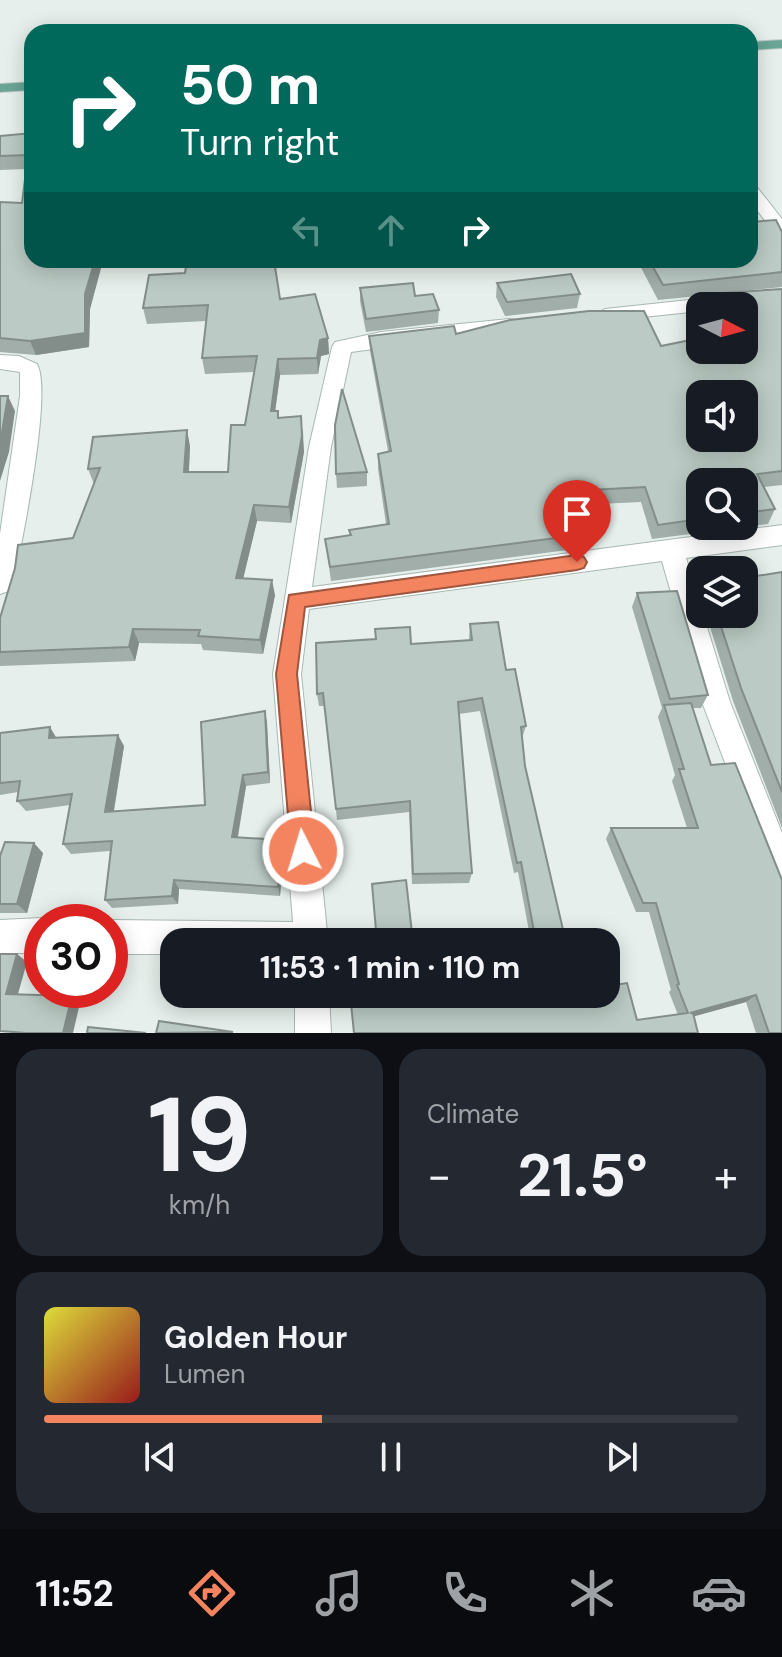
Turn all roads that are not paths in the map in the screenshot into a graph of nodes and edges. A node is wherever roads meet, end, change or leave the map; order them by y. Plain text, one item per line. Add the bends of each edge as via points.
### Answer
1 (782, 44) edge
2 (758, 46) edge
3 (24, 86) edge
4 (0, 88) edge
5 (758, 200) edge
6 (782, 231) edge
7 (782, 296) edge
8 (581, 317) edge
9 (535, 322) edge
10 (0, 362) edge
11 (9, 485) edge
12 (782, 535) edge
13 (671, 549) junction
14 (0, 584) edge
15 (296, 600) junction
16 (782, 873) edge
17 (310, 928) edge
18 (24, 936) edge
19 (0, 937) edge
20 (128, 937) edge
21 (160, 938) edge
22 (312, 1008) edge
23 (313, 1033) edge

1 - 2 main road
3 - 4 main road
5 - 6 street
7 - 8 street
9 - 15 street via 342,347
10 - 11 street via 30,369 31,396
11 - 14 street via 15,522
12 - 13 street
13 - 15 street
13 - 16 street via 716,702
15 - 17 street via 287,674
18 - 19 street
20 - 21 street
22 - 23 street

